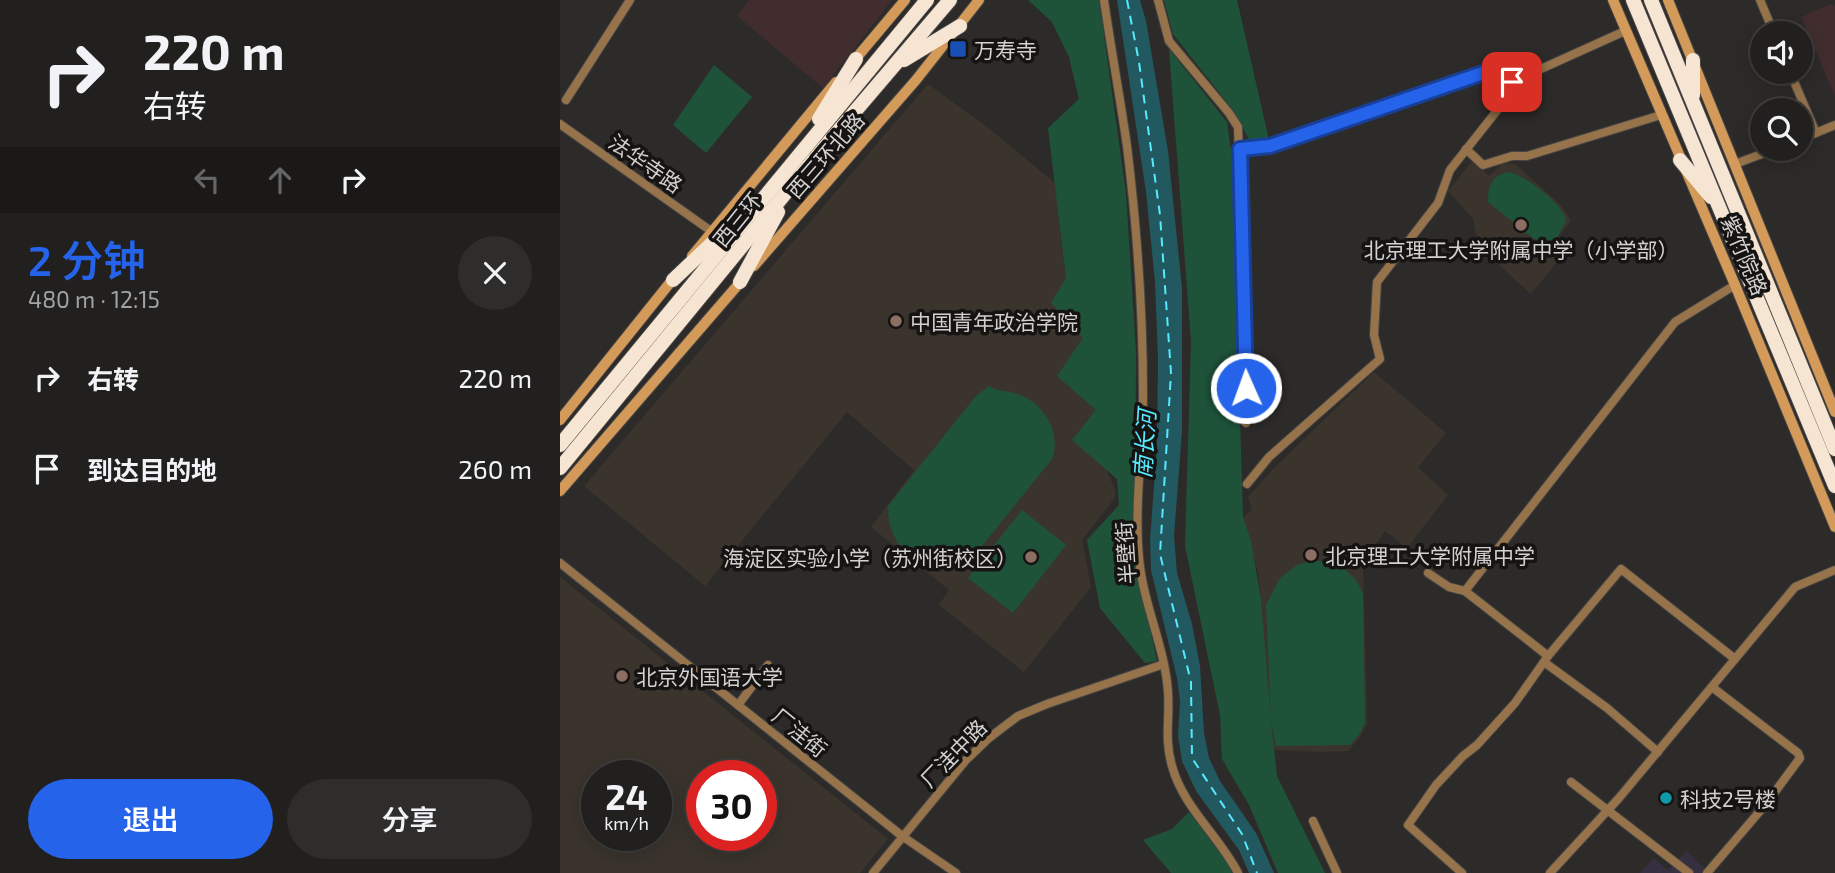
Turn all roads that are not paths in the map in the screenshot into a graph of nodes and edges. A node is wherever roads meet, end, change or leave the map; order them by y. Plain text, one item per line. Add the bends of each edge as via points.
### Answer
1 (630, 0) edge
2 (905, 0) edge
3 (927, 0) edge
4 (950, 0) edge
5 (979, 0) edge
6 (1104, 0) edge
7 (1158, 0) edge
8 (1613, 0) edge
9 (1633, 0) edge
10 (1651, 0) edge
11 (1668, 0) edge
12 (1760, 0) edge
13 (1769, 21) edge
14 (960, 26) junction
15 (1625, 31) junction
16 (856, 59) junction
17 (1693, 60) junction
18 (893, 66) junction
19 (1512, 82) junction
20 (1795, 84) edge
21 (566, 100) dead end
22 (1693, 103) junction
23 (1661, 115) junction
24 (560, 124) edge
25 (1835, 125) edge
26 (1816, 133) junction
27 (1813, 134) edge
28 (1240, 149) junction
29 (1466, 149) junction
30 (1750, 158) edge
31 (1681, 160) junction
32 (793, 162) junction
33 (1735, 164) junction
34 (793, 184) junction
35 (770, 189) junction
36 (1721, 209) junction
37 (711, 231) junction
38 (673, 280) junction
39 (740, 282) junction
40 (1735, 285) junction
41 (633, 368) junction
42 (1835, 412) edge
43 (560, 420) edge
44 (1246, 423) dead end
45 (560, 445) edge
46 (1835, 449) edge
47 (560, 468) edge
48 (1247, 484) dead end
49 (1835, 486) edge
50 (560, 491) edge
51 (1835, 527) edge
52 (560, 563) edge
53 (1835, 570) edge
54 (1429, 573) dead end
55 (1465, 591) junction
56 (1546, 659) junction
57 (1735, 659) junction
58 (1164, 664) junction
59 (768, 665) dead end
60 (1712, 687) junction
61 (738, 705) junction
62 (1658, 752) junction
63 (1571, 782) dead end
64 (1608, 810) junction
65 (1313, 821) dead end
66 (902, 836) junction
67 (878, 871) edge
68 (956, 873) edge
69 (1238, 873) edge
70 (1337, 873) edge
71 (1462, 873) edge
72 (1550, 873) edge
73 (1689, 873) edge
74 (1707, 873) edge

1 - 21 street
2 - 16 street, 西三环北路
3 - 32 highway, 西三环
4 - 18 highway, 西三环
5 - 14 street, 西三环北路
6 - 58 street, 半壁街 via 1138,257 1143,394 1139,558
7 - 28 street via 1169,41 1229,113 1238,127
8 - 15 street, 紫竹院路
9 - 36 highway, 紫竹院路
10 - 22 highway, 紫竹院路
11 - 17 street, 紫竹院路
12 - 13 street
14 - 18 highway
14 - 39 street, 西三环北路
15 - 19 street
15 - 23 street, 紫竹院路
16 - 32 highway
16 - 37 street, 西三环北路
17 - 22 highway
17 - 33 street, 紫竹院路
18 - 34 highway, 西三环
19 - 28 street via 1483,73 1270,146
19 - 29 street via 1503,103
20 - 26 street
22 - 46 highway, 紫竹院路
23 - 29 street via 1483,165
23 - 31 street, 紫竹院路
24 - 37 street, 法华寺路
25 - 26 street
26 - 27 street
28 - 44 street
29 - 48 street via 1450,170 1438,203 1377,282 1374,335 1380,359 1269,457
30 - 33 street
31 - 36 highway
31 - 40 street, 紫竹院路
32 - 35 highway, 西三环
33 - 42 street, 紫竹院路
34 - 39 highway
34 - 41 highway, 西三环
35 - 38 highway
35 - 41 highway, 西三环
36 - 49 highway, 紫竹院路
37 - 38 street, 西三环北路
38 - 43 street, 西三环北路
39 - 50 street, 西三环北路
40 - 51 street, 紫竹院路
40 - 55 street via 1675,323 1654,346
41 - 45 highway, 西三环
41 - 47 highway, 西三环
52 - 61 street, 厂洼街
53 - 57 street via 1795,587
54 - 55 street via 1449,587
55 - 56 street
56 - 57 street via 1621,569
56 - 62 street
56 - 71 street via 1515,703 1436,785 1408,825
57 - 60 street
58 - 66 street, 厂洼中路 via 1018,716 966,760
58 - 69 street, 半壁街 via 1166,739 1172,768 1181,791
59 - 61 street
60 - 62 street
60 - 74 street via 1800,758
61 - 66 street, 厂洼街
62 - 64 street
63 - 64 street
64 - 72 street
64 - 73 street
65 - 70 street
66 - 67 street, 厂洼中路
66 - 68 street, 厂洼街

